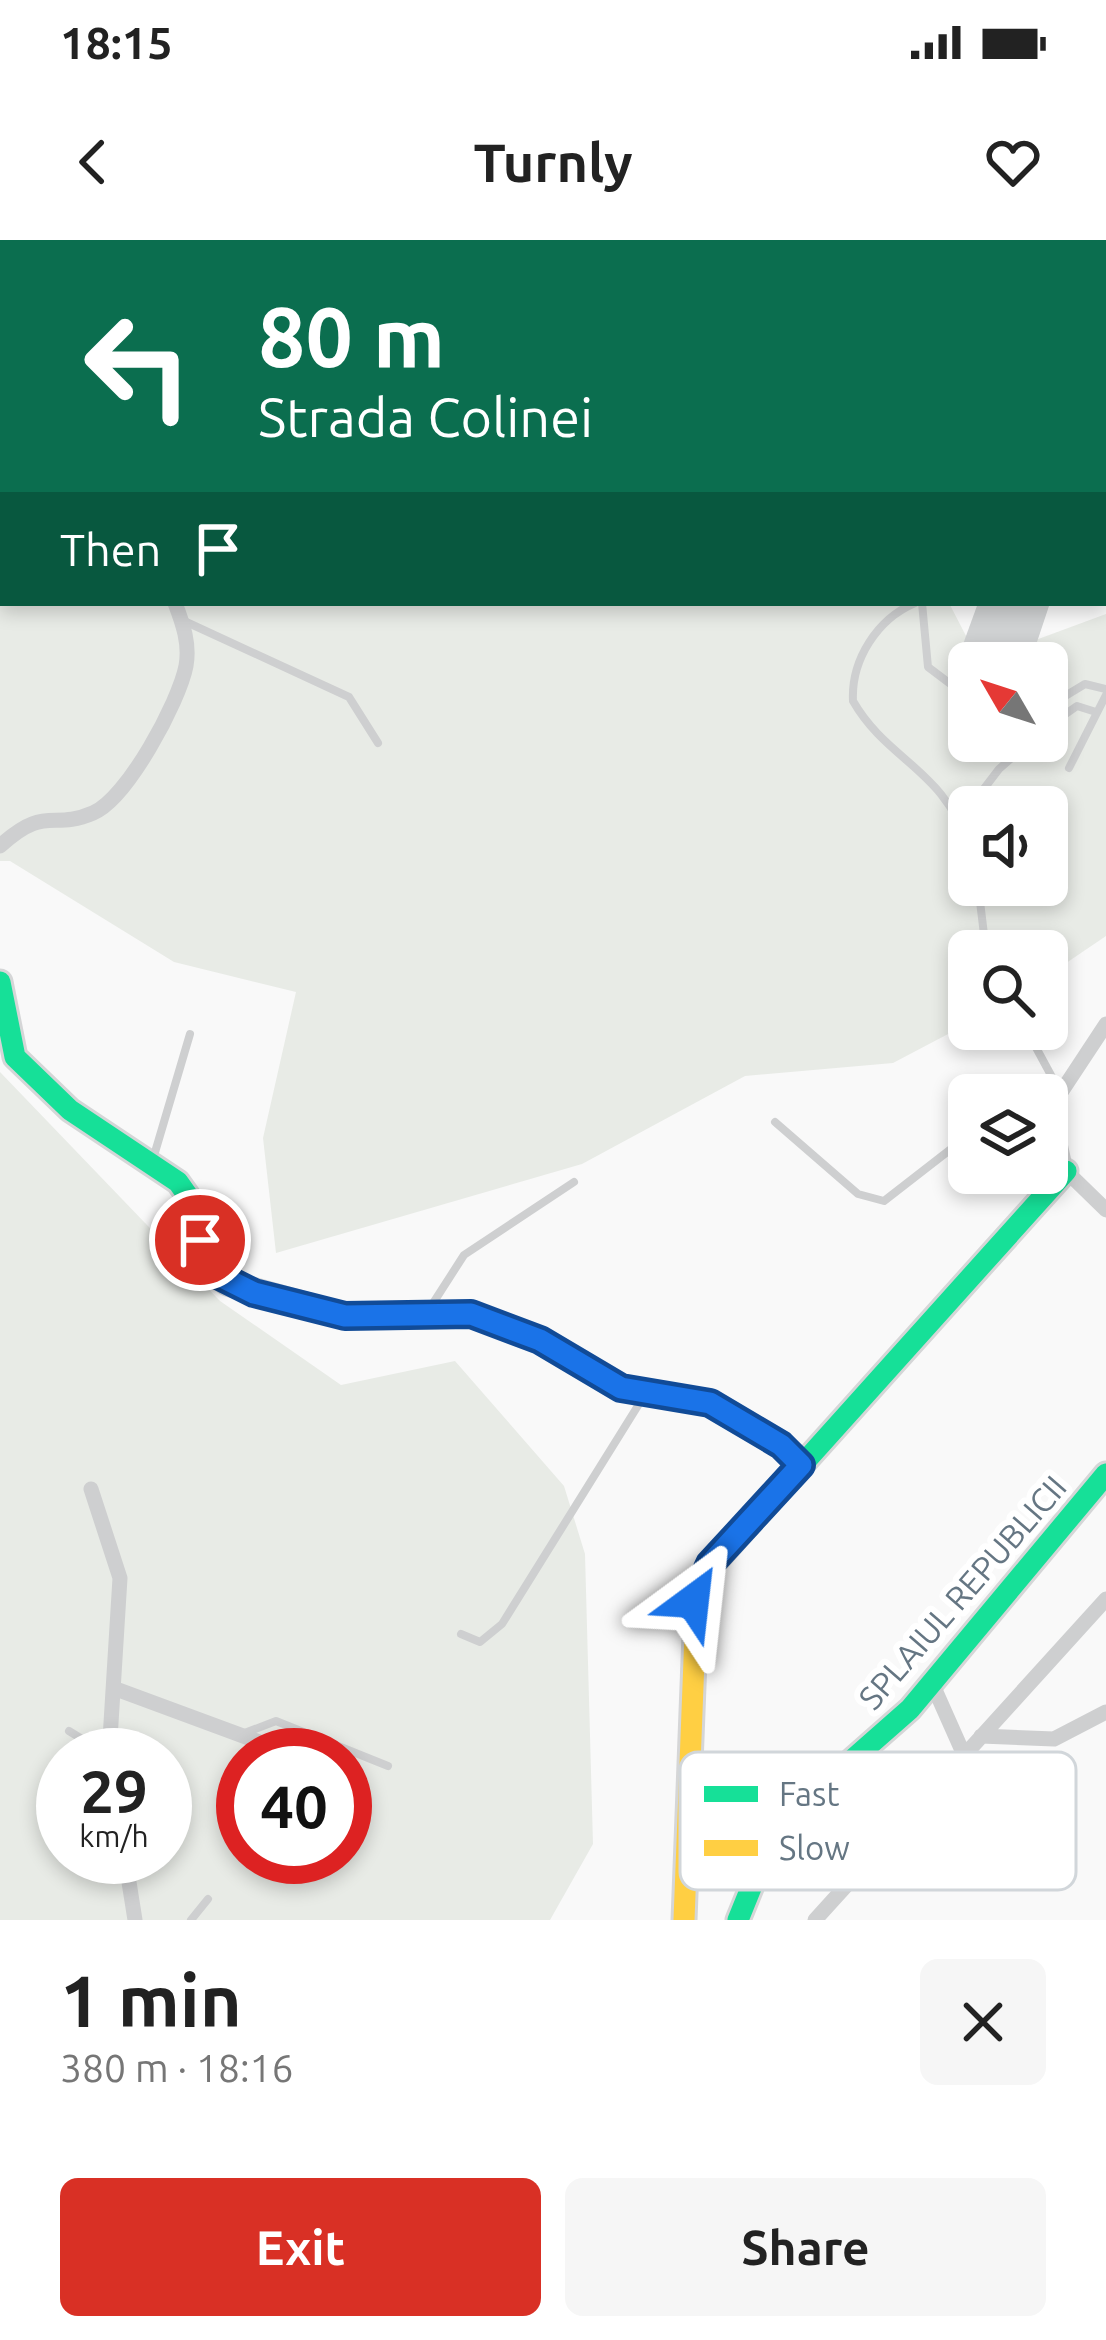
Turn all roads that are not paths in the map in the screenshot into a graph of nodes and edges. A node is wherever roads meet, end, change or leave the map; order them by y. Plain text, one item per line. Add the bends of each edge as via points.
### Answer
1 (176, 606) edge
2 (910, 606) edge
3 (913, 606) edge
4 (182, 620) junction
5 (948, 683) edge
6 (1106, 692) edge
7 (1068, 694) edge
8 (1096, 712) junction
9 (1068, 713) edge
10 (378, 743) dead end
11 (1007, 762) edge
12 (1069, 768) dead end
13 (986, 786) edge
14 (948, 802) edge
15 (0, 846) edge
16 (0, 982) edge
17 (1106, 1024) edge
18 (190, 1034) dead end
19 (1068, 1079) edge
20 (775, 1123) dead end
21 (948, 1151) edge
22 (151, 1166) junction
23 (1068, 1173) edge
24 (574, 1181) dead end
25 (1045, 1194) edge
26 (1106, 1210) edge
27 (427, 1313) junction
28 (645, 1395) junction
29 (801, 1465) junction
30 (1106, 1474) edge
31 (91, 1489) dead end
32 (1106, 1599) edge
33 (461, 1634) dead end
34 (932, 1683) junction
35 (116, 1689) junction
36 (1106, 1712) edge
37 (112, 1728) edge
38 (222, 1728) edge
39 (258, 1728) edge
40 (293, 1728) edge
41 (981, 1736) junction
42 (692, 1752) edge
43 (864, 1752) edge
44 (963, 1752) edge
45 (967, 1752) edge
46 (372, 1760) edge
47 (388, 1766) dead end
48 (130, 1884) edge
49 (686, 1890) edge
50 (750, 1890) edge
51 (842, 1890) edge
52 (208, 1899) dead end
53 (136, 1920) edge
54 (191, 1920) edge
55 (683, 1920) edge
56 (738, 1920) edge
57 (815, 1920) edge

1 - 4 street
2 - 14 lane via 876,632 858,665 853,701
3 - 5 lane via 928,668
4 - 10 lane via 349,698
4 - 15 street via 186,667 170,714 112,799 94,813 39,818
6 - 7 lane via 1084,684
6 - 8 lane
8 - 9 lane via 1077,706
8 - 12 lane
11 - 13 lane
16 - 22 street via 15,1057 70,1109
17 - 19 street
18 - 22 lane
20 - 21 lane via 858,1194 884,1201
22 - 27 street via 189,1193 206,1261 227,1283 345,1316
23 - 26 street
24 - 27 lane via 464,1255
25 - 29 street
27 - 28 street via 455,1310 498,1324
28 - 29 street via 710,1403
28 - 33 lane via 502,1624 480,1642
29 - 42 street via 694,1590
30 - 34 street, SPLAIUL REPUBLICII
31 - 35 street via 120,1578
32 - 41 street
34 - 43 street, SPLAIUL REPUBLICII
34 - 44 street
35 - 37 street
35 - 38 street
36 - 41 street via 1054,1739
39 - 40 lane via 276,1721
41 - 45 street
46 - 47 lane
48 - 53 street
49 - 55 street
50 - 56 street, SPLAIUL REPUBLICII
51 - 57 street
52 - 54 lane

